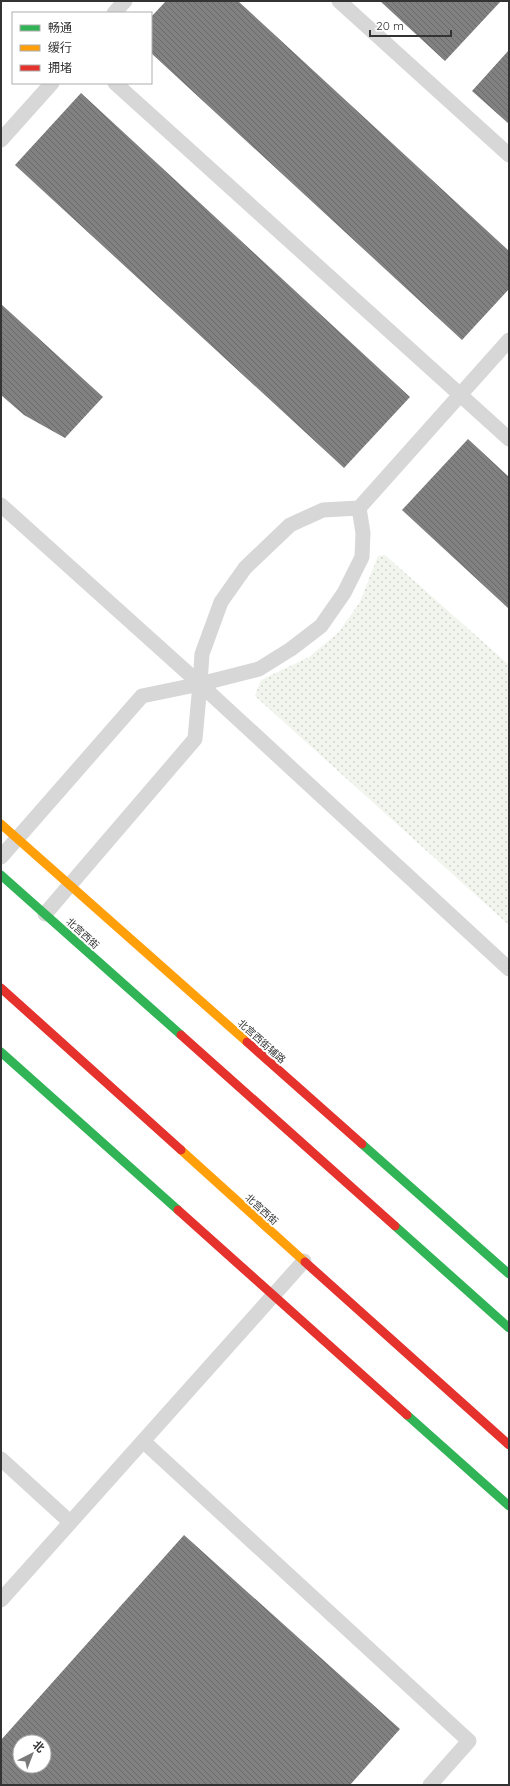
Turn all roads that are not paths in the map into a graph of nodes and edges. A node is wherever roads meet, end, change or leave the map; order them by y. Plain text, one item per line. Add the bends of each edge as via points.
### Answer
1 (125, 1) edge
2 (339, 1) edge
3 (115, 12) edge
4 (51, 84) edge
5 (116, 84) edge
6 (1, 140) edge
7 (509, 155) edge
8 (509, 340) edge
9 (460, 395) junction
10 (509, 439) edge
11 (1, 506) edge
12 (359, 508) junction
13 (200, 684) junction
14 (1, 824) edge
15 (17, 838) junction
16 (1, 857) edge
17 (1, 875) edge
18 (70, 885) junction
19 (45, 914) junction
20 (509, 969) edge
21 (1, 988) edge
22 (1, 1052) edge
23 (304, 1261) junction
24 (509, 1274) edge
25 (274, 1296) junction
26 (509, 1328) edge
27 (143, 1441) junction
28 (509, 1445) edge
29 (1, 1460) edge
30 (509, 1506) edge
31 (70, 1522) junction
32 (1, 1600) edge
33 (430, 1785) edge

1 - 3 lane
2 - 7 lane
4 - 6 lane
5 - 9 lane
8 - 9 lane
9 - 10 lane
9 - 12 lane
11 - 13 lane
12 - 13 lane via 323,510 290,525 245,568 221,602 202,654
12 - 13 lane via 363,533 362,557 344,593 321,626 259,669
13 - 15 lane via 142,696
13 - 18 lane via 195,739
13 - 20 lane
14 - 15 street, 北宫西街辅路
15 - 16 lane
15 - 18 street, 北宫西街辅路
17 - 19 street, 北宫西街
18 - 19 lane
18 - 24 street, 北宫西街辅路
19 - 26 street, 北宫西街
21 - 23 street, 北宫西街
22 - 25 street
23 - 25 lane
23 - 28 street, 北宫西街
25 - 27 lane
25 - 30 street
27 - 31 lane
27 - 33 lane via 469,1741
29 - 31 lane
31 - 32 lane

